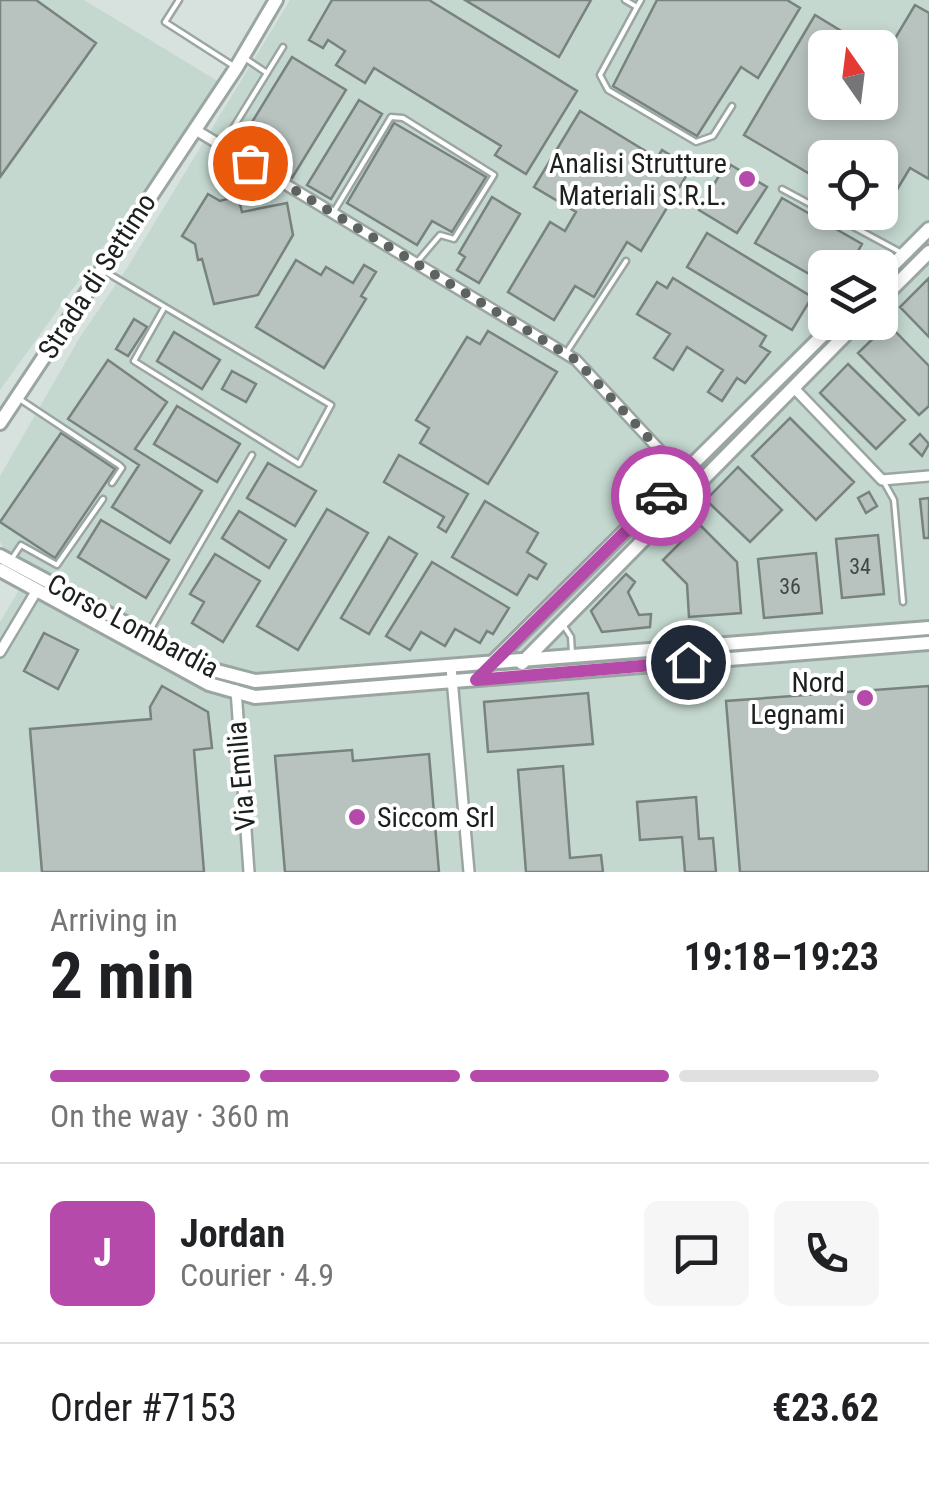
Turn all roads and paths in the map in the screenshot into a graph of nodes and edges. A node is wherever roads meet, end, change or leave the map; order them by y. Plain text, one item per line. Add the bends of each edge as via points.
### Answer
1 (276, 0) edge
2 (626, 0) edge
3 (640, 0) edge
4 (176, 2) edge
5 (637, 7) junction
6 (283, 46) dead end
7 (239, 62) junction
8 (266, 74) junction
9 (732, 106) dead end
10 (194, 129) junction
11 (222, 146) junction
12 (782, 189) dead end
13 (808, 203) edge
14 (333, 213) junction
15 (859, 230) edge
16 (929, 230) edge
17 (929, 252) edge
18 (904, 254) junction
19 (898, 260) edge
20 (626, 261) dead end
21 (416, 263) junction
22 (916, 266) junction
23 (102, 270) junction
24 (898, 284) edge
25 (164, 308) junction
26 (829, 340) edge
27 (834, 340) edge
28 (566, 354) junction
29 (794, 388) junction
30 (17, 397) junction
31 (0, 423) edge
32 (252, 454) dead end
33 (682, 474) junction
34 (929, 476) edge
35 (882, 480) junction
36 (112, 483) dead end
37 (694, 487) junction
38 (103, 498) dead end
39 (600, 556) junction
40 (4, 562) edge
41 (614, 566) junction
42 (38, 590) junction
43 (902, 602) dead end
44 (560, 624) junction
45 (929, 628) edge
46 (148, 634) junction
47 (856, 641) junction
48 (929, 642) edge
49 (0, 652) edge
50 (572, 657) junction
51 (524, 661) junction
52 (614, 661) junction
53 (492, 664) junction
54 (451, 674) junction
55 (510, 676) junction
56 (476, 680) junction
57 (237, 687) junction
58 (250, 872) edge
59 (469, 872) edge

1 - 7 street, Strada di Settimo
2 - 5 lane
3 - 5 lane
4 - 7 lane via 165,22
5 - 9 lane via 600,76 608,90 696,142 714,136
6 - 8 lane
7 - 8 lane
7 - 10 street, Strada di Settimo
8 - 11 lane
10 - 11 street
10 - 23 street, Strada di Settimo
11 - 14 street
12 - 13 lane
14 - 21 street
14 - 21 lane via 392,117 490,169 494,180 460,233 432,240
15 - 18 lane
16 - 18 street
17 - 22 street
18 - 19 street
18 - 22 street
20 - 28 lane
21 - 28 street
22 - 24 street
23 - 25 lane
23 - 30 street, Strada di Settimo
25 - 25 lane via 331,406 298,464 134,360
26 - 33 street
27 - 29 street
28 - 33 street
29 - 35 street
29 - 37 street
30 - 31 street, Strada di Settimo
30 - 36 lane via 119,465
32 - 46 lane
33 - 37 street
33 - 39 street
34 - 35 street
35 - 43 lane via 894,500
37 - 41 street
38 - 40 lane via 58,565 21,545
39 - 41 street
39 - 53 street
40 - 42 street, Corso Lombardia
40 - 46 street, Corso Lombardia
41 - 44 street
42 - 49 street, Corso Lombardia
42 - 57 street, Corso Lombardia
44 - 50 lane via 571,637
44 - 51 street
45 - 47 street, Corso Lombardia
46 - 57 street, Corso Lombardia
47 - 48 street, Corso Lombardia
47 - 52 street, Corso Lombardia
50 - 51 street, Corso Lombardia
50 - 52 street, Corso Lombardia
51 - 53 street, Corso Lombardia
51 - 55 street
52 - 55 street, Corso Lombardia
53 - 54 street, Corso Lombardia
53 - 56 street
54 - 56 street, Corso Lombardia
54 - 57 street, Corso Lombardia
54 - 59 street
55 - 56 street, Corso Lombardia
57 - 58 street, Via Emilia

